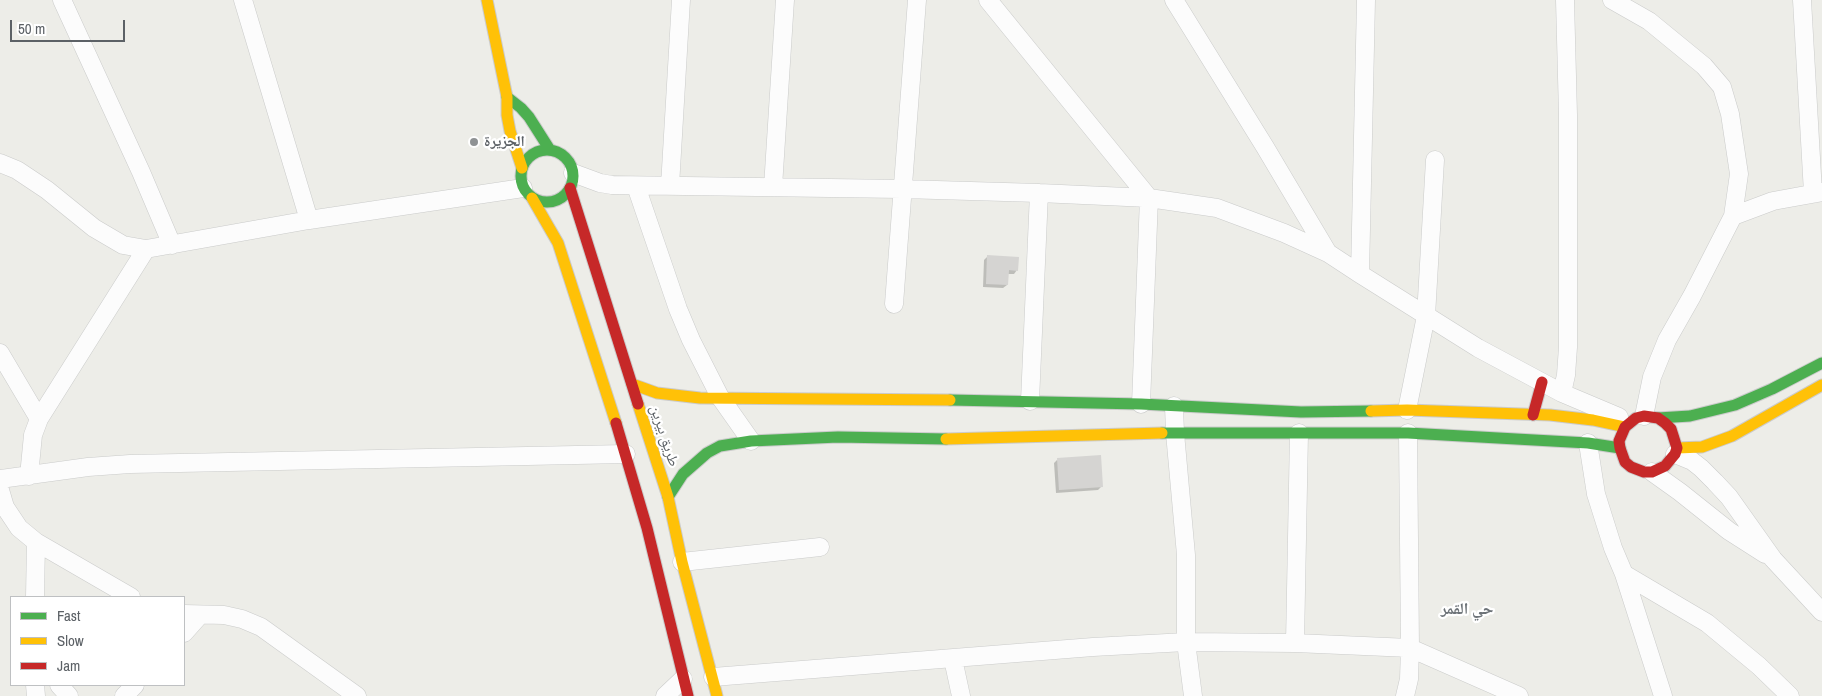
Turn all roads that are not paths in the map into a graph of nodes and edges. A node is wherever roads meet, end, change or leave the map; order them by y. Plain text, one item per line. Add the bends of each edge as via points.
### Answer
1 (62, 0) edge
2 (243, 0) edge
3 (681, 0) edge
4 (785, 0) edge
5 (917, 0) edge
6 (988, 0) edge
7 (1174, 0) edge
8 (1366, 0) edge
9 (1565, 0) edge
10 (1612, 0) edge
11 (1802, 0) edge
12 (489, 2) edge
13 (507, 97) junction
14 (550, 150) junction
15 (1435, 160) dead end
16 (0, 163) edge
17 (522, 168) junction
18 (572, 181) junction
19 (636, 186) junction
20 (670, 186) junction
21 (773, 187) junction
22 (902, 189) junction
23 (1818, 192) edge
24 (528, 193) junction
25 (1039, 194) junction
26 (1149, 198) junction
27 (1733, 216) junction
28 (309, 220) junction
29 (172, 245) junction
30 (146, 249) junction
31 (1328, 253) junction
32 (1360, 274) junction
33 (894, 304) dead end
34 (1426, 316) junction
35 (0, 353) edge
36 (1822, 363) edge
37 (1542, 382) junction
38 (632, 384) junction
39 (1822, 385) edge
40 (1562, 393) junction
41 (720, 397) junction
42 (1030, 401) junction
43 (1141, 404) junction
44 (1174, 406) junction
45 (1407, 410) junction
46 (1533, 414) junction
47 (39, 419) junction
48 (1639, 421) junction
49 (1547, 428) junction
50 (1174, 433) junction
51 (1299, 433) junction
52 (1408, 433) junction
53 (751, 441) junction
54 (1588, 443) junction
55 (1620, 448) junction
56 (1676, 451) junction
57 (626, 454) junction
58 (1652, 472) junction
59 (29, 476) junction
60 (0, 480) edge
61 (0, 490) edge
62 (668, 497) junction
63 (36, 542) junction
64 (820, 547) dead end
65 (1773, 560) junction
66 (682, 562) junction
67 (1624, 574) junction
68 (35, 596) edge
69 (129, 596) edge
70 (1822, 612) edge
71 (192, 615) edge
72 (185, 631) edge
73 (1186, 642) junction
74 (1295, 643) junction
75 (1410, 648) junction
76 (953, 659) junction
77 (713, 677) junction
78 (60, 686) edge
79 (134, 686) edge
80 (686, 688) edge
81 (70, 696) edge
82 (124, 696) edge
83 (357, 696) edge
84 (665, 696) edge
85 (717, 696) edge
86 (961, 696) edge
87 (1193, 696) edge
88 (1405, 696) edge
89 (1519, 696) edge
90 (1663, 696) edge
91 (1790, 696) edge

1 - 29 street
2 - 28 street
3 - 20 street
4 - 21 street
5 - 22 street
6 - 26 street
7 - 31 street
8 - 32 street
9 - 40 street via 1568,347
10 - 27 street via 1663,32 1704,66 1722,87 1730,114 1739,174
11 - 23 street
12 - 13 street
13 - 14 street via 529,117
13 - 17 street via 510,131
14 - 17 street via 530,156
14 - 18 street via 558,152 570,164
15 - 34 street
16 - 30 street via 32,180 94,228 123,245
17 - 24 street via 520,178
18 - 19 street
18 - 24 street via 566,194 554,202 546,203
18 - 38 street, طريق بيرين
19 - 20 street
19 - 41 street via 678,309
20 - 21 street
21 - 22 street
22 - 25 street
22 - 33 street
23 - 27 street via 1773,201
24 - 28 street
24 - 57 street via 558,243
25 - 26 street
25 - 42 street
26 - 31 street via 1217,208
26 - 43 street
27 - 48 street via 1667,340
28 - 29 street
29 - 30 street
30 - 47 street
31 - 32 street
32 - 34 street
34 - 37 street
34 - 45 street
35 - 47 street
36 - 48 street via 1735,405 1690,416
37 - 40 street
37 - 46 street
38 - 41 street via 674,396
38 - 62 street, طريق بيرين
39 - 56 street via 1732,436
40 - 48 street
41 - 42 street
41 - 53 street
42 - 43 street
43 - 44 street
44 - 45 street via 1302,412
44 - 50 street
45 - 46 street
46 - 49 street
47 - 59 street
48 - 49 street via 1593,420
48 - 55 street via 1619,441
48 - 56 street via 1665,423 1671,429
49 - 52 street
49 - 54 street
50 - 51 street
50 - 53 street
50 - 73 street via 1186,555
51 - 52 street
51 - 74 street
52 - 75 street
53 - 62 street via 720,446 707,453 683,474
54 - 55 street
54 - 67 street via 1596,494
55 - 58 street via 1625,462 1631,467
56 - 58 street via 1665,466
56 - 65 street via 1692,461 1729,497
57 - 59 street via 130,464 88,466
57 - 80 street
58 - 65 street
59 - 60 street
61 - 63 street via 14,522
62 - 66 street, طريق بيرين
63 - 68 street
63 - 69 street
64 - 66 street
65 - 70 street
66 - 77 street, طريق بيرين
67 - 90 street
67 - 91 street via 1707,623
71 - 72 street
71 - 83 street via 233,617 261,627
73 - 74 street
73 - 76 street via 1093,646
73 - 87 street
74 - 75 street
75 - 88 street
75 - 89 street
76 - 77 street
76 - 86 street
77 - 85 street, طريق بيرين
78 - 81 street
79 - 82 street
80 - 84 street

